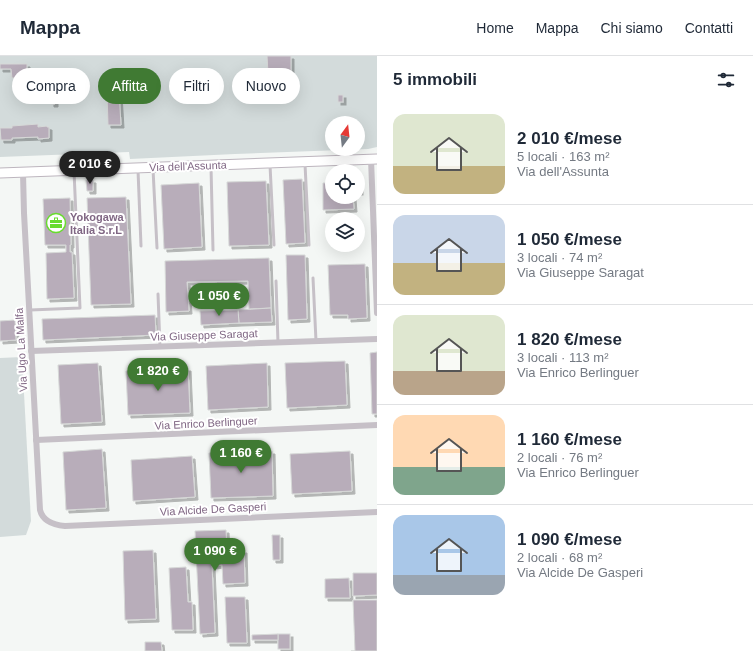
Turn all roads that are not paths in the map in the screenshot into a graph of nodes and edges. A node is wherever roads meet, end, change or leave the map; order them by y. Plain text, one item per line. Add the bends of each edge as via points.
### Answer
1 (374, 159) edge
2 (305, 162) junction
3 (270, 163) junction
4 (211, 165) junction
5 (138, 168) junction
6 (153, 168) junction
7 (74, 171) junction
8 (0, 173) edge
9 (23, 173) junction
10 (274, 245) dead end
11 (309, 245) dead end
12 (141, 246) dead end
13 (157, 248) dead end
14 (213, 250) dead end
15 (313, 278) dead end
16 (276, 281) dead end
17 (158, 294) dead end
18 (29, 310) junction
19 (377, 313) edge
20 (377, 339) edge
21 (316, 341) junction
22 (278, 343) junction
23 (160, 347) junction
24 (31, 352) junction
25 (377, 425) edge
26 (36, 440) junction
27 (377, 512) edge
28 (50, 523) joint

1 - 2 street, Via dell'Assunta
1 - 19 street
2 - 3 street, Via dell'Assunta
2 - 11 lane
3 - 4 street, Via dell'Assunta
3 - 10 lane
4 - 6 street, Via dell'Assunta
4 - 14 lane
5 - 6 street, Via dell'Assunta
5 - 7 street, Via dell'Assunta
5 - 12 lane
6 - 13 lane
7 - 9 street, Via dell'Assunta
7 - 18 lane via 80,308
8 - 9 street, Via dell'Assunta
9 - 18 street, Via Ugo La Malfa
15 - 21 lane
16 - 22 lane
17 - 23 lane
18 - 24 street, Via Ugo La Malfa
20 - 21 street, Via Giuseppe Saragat
21 - 22 street, Via Giuseppe Saragat
22 - 23 street, Via Giuseppe Saragat
23 - 24 street, Via Giuseppe Saragat
24 - 26 street, Via Ugo La Malfa
25 - 26 street, Via Enrico Berlinguer
26 - 28 street, Via Ugo La Malfa via 40,510 41,515
27 - 28 street, Via Alcide De Gasperi via 65,526

